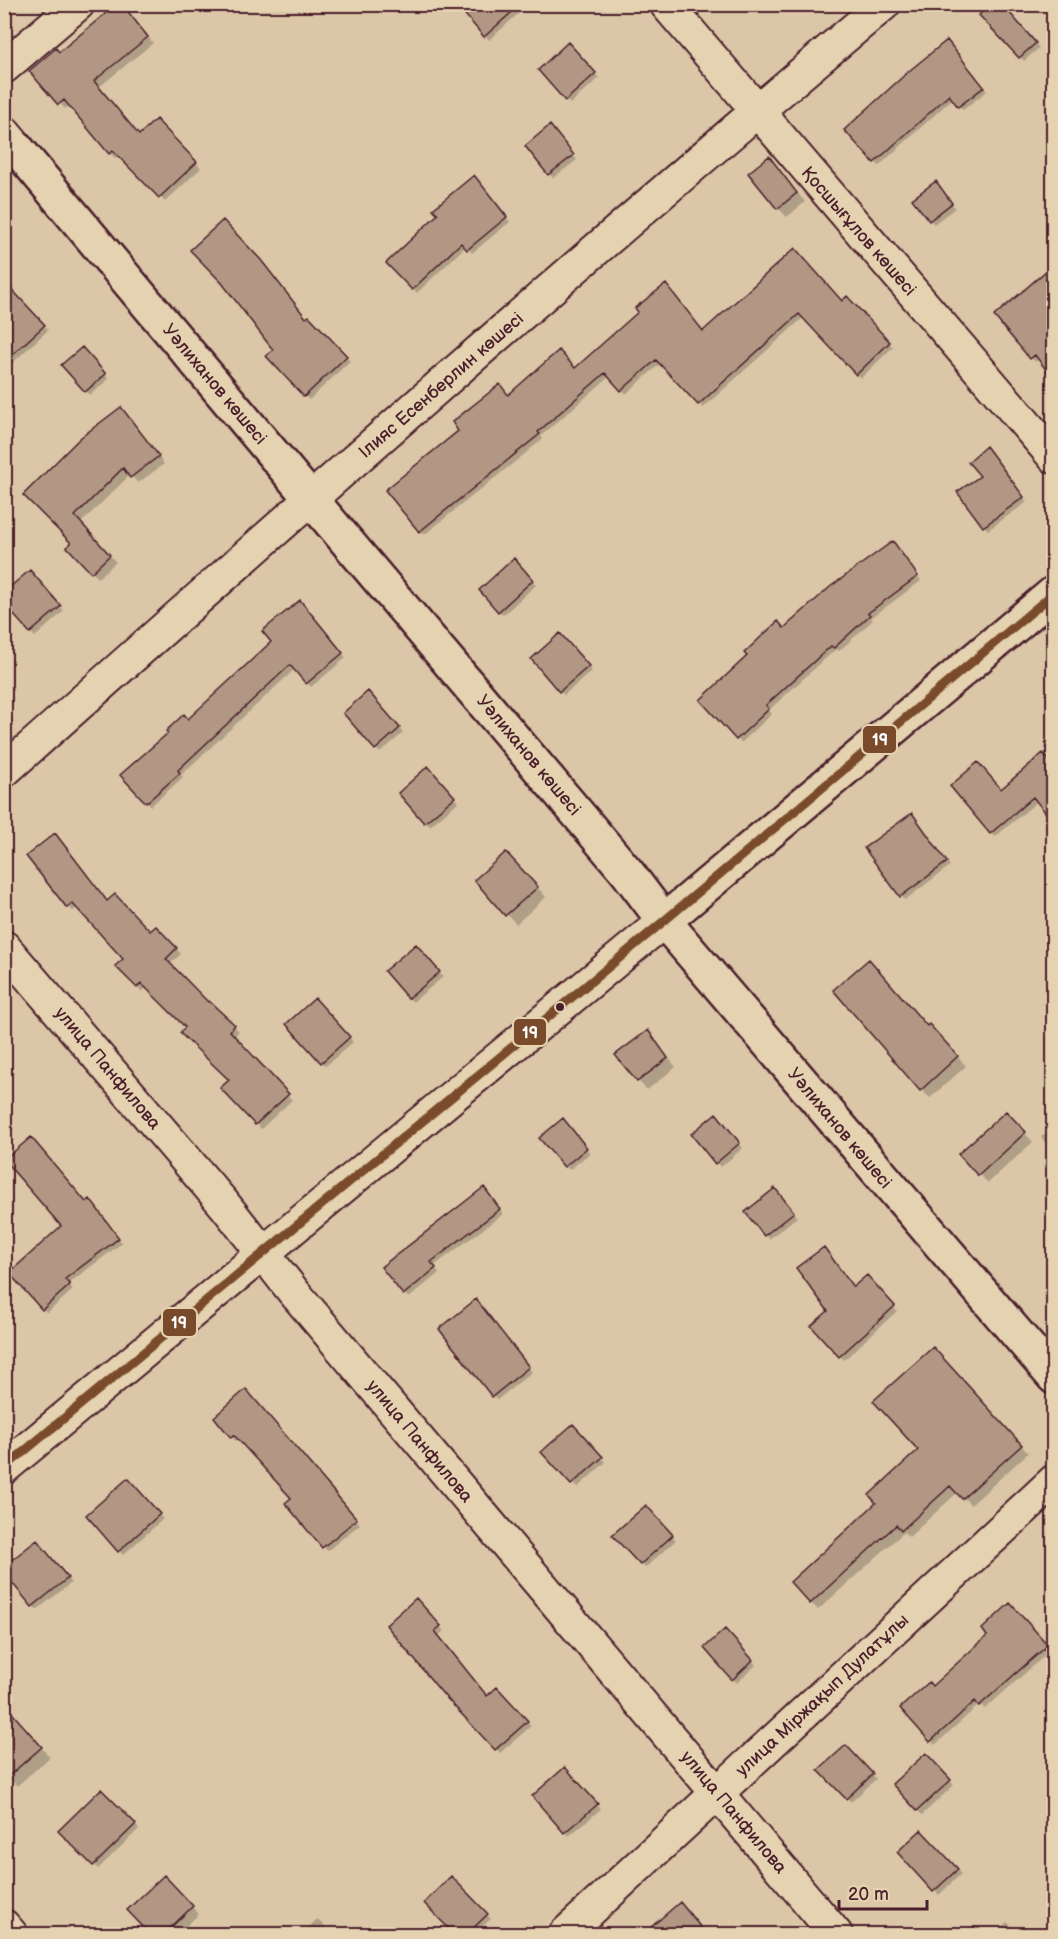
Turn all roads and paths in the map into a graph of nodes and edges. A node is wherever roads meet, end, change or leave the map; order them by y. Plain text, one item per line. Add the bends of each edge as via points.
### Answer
1 (78, 4) edge
2 (666, 4) edge
3 (884, 4) edge
4 (4, 67) edge
5 (756, 111) junction
6 (4, 133) edge
7 (1053, 457) edge
8 (310, 498) junction
9 (1053, 593) edge
10 (4, 771) edge
11 (664, 921) junction
12 (4, 947) edge
13 (263, 1252) junction
14 (1053, 1377) edge
15 (4, 1468) edge
16 (1053, 1481) edge
17 (717, 1792) junction
18 (4, 1926) edge
19 (11, 1935) edge
20 (565, 1935) edge
21 (837, 1935) edge

1 - 4 street
2 - 5 street, Қосшығұлов көшесі
3 - 5 street, Ілияс Есенберлин көшесі
5 - 7 street, Қосшығұлов көшесі
5 - 8 street, Ілияс Есенберлин көшесі
6 - 8 main road, Уәлиханов көшесі
8 - 10 street, Ілияс Есенберлин көшесі
8 - 11 main road, Уәлиханов көшесі via 627,872
9 - 11 main road
11 - 13 street
11 - 14 main road, Уәлиханов көшесі
12 - 13 street, улица Панфилова
13 - 15 street
13 - 17 street, улица Панфилова
16 - 17 street, улица Міржақып Дулатұлы
17 - 20 street, улица Міржақып Дулатұлы
17 - 21 street, улица Панфилова
18 - 19 street

